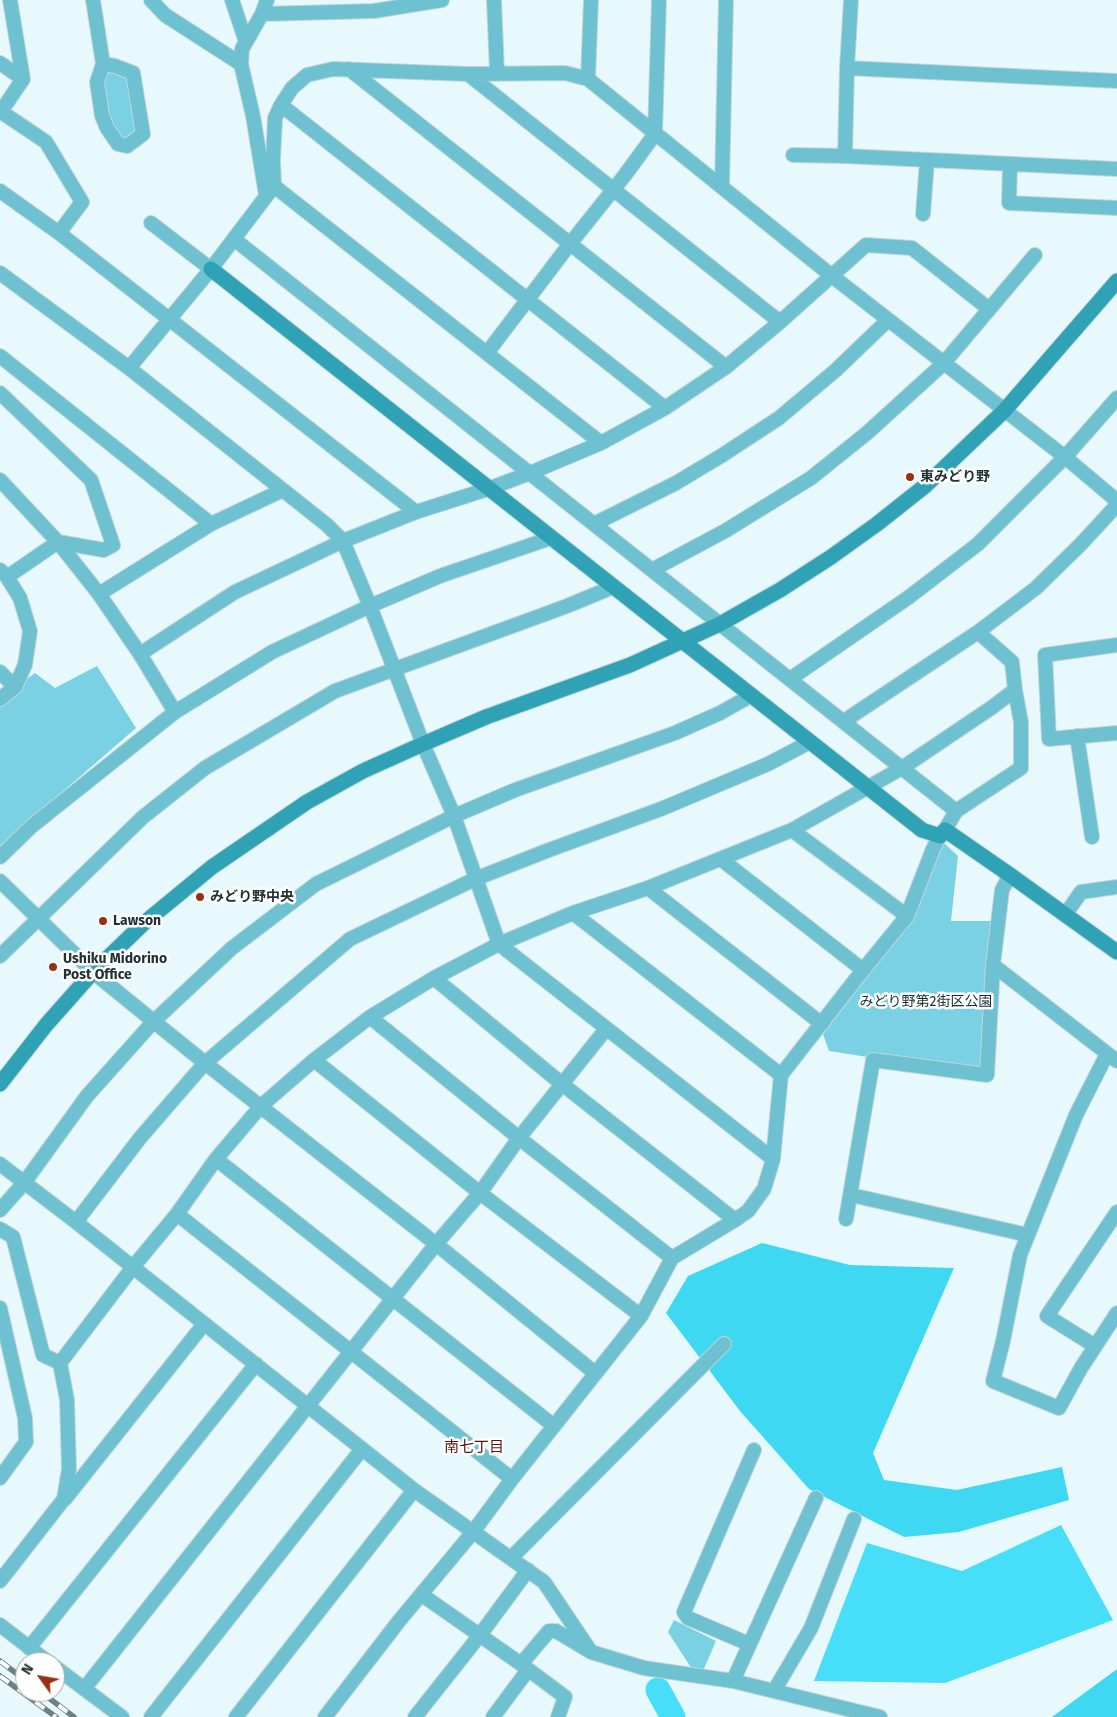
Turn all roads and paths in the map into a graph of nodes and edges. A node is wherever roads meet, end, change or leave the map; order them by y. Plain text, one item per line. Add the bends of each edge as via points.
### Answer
1 (10, 0) edge
2 (93, 0) edge
3 (151, 0) edge
4 (232, 0) edge
5 (267, 0) edge
6 (435, 0) edge
7 (442, 0) edge
8 (494, 0) edge
9 (591, 0) edge
10 (659, 0) edge
11 (726, 0) edge
12 (851, 0) edge
13 (374, 5) edge
14 (262, 14) junction
15 (246, 42) junction
16 (0, 63) edge
17 (103, 64) junction
18 (241, 64) junction
19 (847, 68) junction
20 (348, 69) junction
21 (497, 72) junction
22 (468, 74) junction
23 (22, 79) junction
24 (588, 79) junction
25 (1117, 81) edge
26 (281, 105) junction
27 (0, 112) edge
28 (655, 134) junction
29 (793, 155) dead end
30 (845, 156) junction
31 (927, 161) junction
32 (1010, 164) junction
33 (1117, 169) edge
34 (722, 186) junction
35 (270, 190) junction
36 (614, 190) junction
37 (0, 191) edge
38 (1117, 208) edge
39 (923, 214) dead end
40 (151, 223) dead end
41 (59, 233) junction
42 (234, 239) junction
43 (569, 245) junction
44 (1035, 255) dead end
45 (211, 269) junction
46 (0, 273) edge
47 (832, 276) junction
48 (1117, 281) edge
49 (528, 300) junction
50 (989, 309) junction
51 (170, 319) junction
52 (888, 320) junction
53 (780, 322) junction
54 (487, 353) junction
55 (0, 356) edge
56 (943, 364) junction
57 (726, 367) junction
58 (130, 368) junction
59 (0, 393) edge
60 (1117, 398) edge
61 (665, 408) junction
62 (1004, 411) junction
63 (601, 443) junction
64 (1065, 457) junction
65 (530, 473) junction
66 (0, 480) edge
67 (488, 489) junction
68 (283, 490) junction
69 (1117, 501) edge
70 (1117, 505) edge
71 (416, 512) junction
72 (211, 524) junction
73 (594, 524) junction
74 (551, 538) junction
75 (343, 541) junction
76 (58, 542) junction
77 (652, 570) junction
78 (3, 574) edge
79 (613, 587) junction
80 (99, 594) junction
81 (370, 606) junction
82 (720, 624) junction
83 (978, 632) junction
84 (682, 641) junction
85 (1117, 644) edge
86 (140, 654) junction
87 (394, 669) junction
88 (0, 672) edge
89 (790, 678) junction
90 (15, 687) junction
91 (1015, 690) junction
92 (752, 695) junction
93 (0, 699) edge
94 (175, 712) junction
95 (844, 721) junction
96 (1117, 733) edge
97 (1078, 736) junction
98 (810, 742) junction
99 (423, 744) junction
100 (902, 768) junction
101 (868, 788) junction
102 (956, 811) junction
103 (454, 816) junction
104 (792, 830) junction
105 (942, 833) junction
106 (1092, 837) dead end
107 (0, 857) edge
108 (722, 860) junction
109 (1010, 875) junction
110 (475, 879) junction
111 (0, 881) edge
112 (1117, 886) edge
113 (648, 888) junction
114 (573, 913) junction
115 (1065, 915) junction
116 (907, 916) junction
117 (37, 918) junction
118 (499, 944) junction
119 (1117, 952) edge
120 (0, 956) edge
121 (993, 965) junction
122 (863, 970) junction
123 (93, 972) junction
124 (434, 978) junction
125 (370, 1017) junction
126 (154, 1021) junction
127 (822, 1024) junction
128 (606, 1029) junction
129 (1112, 1058) edge
130 (314, 1060) junction
131 (205, 1063) junction
132 (781, 1075) junction
133 (0, 1084) edge
134 (562, 1084) junction
135 (261, 1106) junction
136 (519, 1138) junction
137 (774, 1159) junction
138 (216, 1160) junction
139 (0, 1164) edge
140 (24, 1183) junction
141 (480, 1193) junction
142 (851, 1195) junction
143 (0, 1210) edge
144 (1117, 1212) edge
145 (177, 1214) junction
146 (846, 1219) dead end
147 (735, 1220) junction
148 (76, 1222) junction
149 (0, 1229) edge
150 (1028, 1235) junction
151 (436, 1244) junction
152 (672, 1258) junction
153 (133, 1267) junction
154 (393, 1298) junction
155 (0, 1308) edge
156 (1117, 1314) edge
157 (641, 1316) junction
158 (204, 1324) junction
159 (2, 1325) edge
160 (724, 1344) dead end
161 (1095, 1346) junction
162 (352, 1352) junction
163 (60, 1363) junction
164 (256, 1364) junction
165 (595, 1373) junction
166 (309, 1406) junction
167 (554, 1426) junction
168 (362, 1449) junction
169 (754, 1450) dead end
170 (0, 1478) edge
171 (512, 1479) junction
172 (414, 1490) junction
173 (816, 1498) dead end
174 (64, 1500) junction
175 (854, 1519) dead end
176 (473, 1532) junction
177 (511, 1558) junction
178 (528, 1570) junction
179 (0, 1581) edge
180 (422, 1595) junction
181 (0, 1626) edge
182 (480, 1635) junction
183 (749, 1644) junction
184 (29, 1648) junction
185 (34, 1652) edge
186 (591, 1652) junction
187 (525, 1666) junction
188 (65, 1675) edge
189 (733, 1681) junction
190 (84, 1689) junction
191 (774, 1691) junction
192 (122, 1717) edge
193 (151, 1717) edge
194 (236, 1717) edge
195 (325, 1717) edge
196 (415, 1717) edge
197 (493, 1717) edge
198 (558, 1717) edge
199 (880, 1717) edge

1 - 23 street
2 - 17 street
3 - 18 street via 165,15
4 - 15 street
5 - 14 street
6 - 7 street
6 - 13 street
8 - 21 street
9 - 24 street
10 - 28 street
11 - 34 street
12 - 19 street
13 - 14 street
14 - 15 street
15 - 18 street
16 - 23 street
17 - 17 street via 134,73 143,134 127,146 118,144 102,116 97,82
18 - 35 street
19 - 25 street
19 - 30 street
20 - 22 street
20 - 26 street via 307,75 292,88
20 - 43 street
21 - 22 street
21 - 24 street via 565,73
22 - 36 street
23 - 27 street
24 - 28 street
26 - 35 street via 275,118
26 - 49 street
27 - 41 street via 46,142 82,202
28 - 34 street
28 - 36 street
29 - 30 street
30 - 31 street
31 - 32 street
31 - 39 street
32 - 33 street
32 - 38 street via 1010,203
34 - 47 street
35 - 42 street
35 - 54 street
36 - 43 street
36 - 53 street
37 - 41 street
40 - 45 street
41 - 51 street
42 - 45 street
42 - 65 street
43 - 49 street
43 - 57 street
44 - 50 street
45 - 51 street
45 - 67 street
46 - 58 street
47 - 50 street via 866,245 912,248
47 - 52 street
47 - 53 street
48 - 62 street
49 - 54 street
49 - 61 street
50 - 56 street
51 - 58 street
51 - 71 street
52 - 56 street
52 - 73 street via 779,418 676,483
53 - 57 street
54 - 63 street
55 - 72 street
56 - 62 street
56 - 77 street via 867,434 811,478 725,531
57 - 61 street
58 - 68 street
59 - 76 street via 91,480 113,545 104,550
60 - 64 street
61 - 63 street
62 - 64 street
62 - 82 street via 925,486 877,524 780,590
63 - 65 street
64 - 69 street
64 - 89 street via 978,544 909,597
65 - 67 street
65 - 73 street
66 - 76 street
67 - 71 street
67 - 74 street
68 - 72 street
68 - 75 street
70 - 83 street via 1036,588
71 - 75 street
72 - 80 street
73 - 77 street
74 - 79 street
74 - 81 street via 440,576
75 - 81 street
75 - 86 street via 236,592
76 - 78 street
76 - 80 street
77 - 82 street
78 - 90 street via 20,598 30,631 25,665
79 - 84 street
79 - 87 street
80 - 86 street
81 - 87 street
81 - 94 street via 272,652
82 - 84 street
82 - 89 street
83 - 91 street via 1012,662
83 - 95 street
84 - 92 street
84 - 99 street via 630,666 486,717
85 - 97 street via 1045,655 1048,739
86 - 94 street
87 - 99 street
87 - 117 street via 335,691 205,768 143,816
88 - 90 street
89 - 95 street
90 - 93 street
91 - 100 street
91 - 102 street via 1021,722 1021,768
92 - 98 street
92 - 103 street via 675,733 514,790
94 - 107 street via 32,826
95 - 100 street
96 - 97 street
97 - 106 street
98 - 101 street
98 - 110 street via 768,764 660,809
99 - 103 street
99 - 123 street via 363,771 307,802 258,835 212,867 144,923
100 - 101 street
100 - 102 street
101 - 104 street
101 - 105 street via 922,830
102 - 105 street
103 - 110 street
103 - 126 street via 316,884 232,948
104 - 108 street
104 - 116 street
105 - 109 street
105 - 116 street
108 - 113 street
108 - 122 street
109 - 115 street
109 - 121 street via 1002,890
110 - 118 street
110 - 131 street via 350,939
111 - 117 street
112 - 115 street via 1081,892
113 - 114 street
113 - 127 street
114 - 118 street
114 - 132 street
115 - 119 street
116 - 122 street
117 - 120 street
117 - 123 street
118 - 124 street
118 - 128 street
121 - 129 street
121 - 142 street via 987,1075 873,1060
122 - 127 street
123 - 126 street
123 - 133 street
124 - 125 street
124 - 134 street
125 - 130 street
125 - 136 street
126 - 131 street
126 - 140 street via 87,1096
127 - 132 street
128 - 134 street
128 - 137 street
129 - 150 street via 1076,1115
130 - 135 street
130 - 141 street
131 - 135 street
131 - 148 street via 140,1138
132 - 137 street
134 - 136 street
134 - 147 street
135 - 138 street
135 - 151 street
136 - 141 street
136 - 152 street
137 - 147 street via 764,1189 748,1211
138 - 145 street
138 - 154 street
139 - 140 street
140 - 143 street
140 - 148 street
141 - 151 street
141 - 157 street
142 - 146 street
142 - 150 street
144 - 161 street via 1047,1316
145 - 153 street
145 - 162 street
147 - 152 street
148 - 153 street
149 - 163 street via 13,1238 43,1355
150 - 161 street via 1020,1255 993,1381 1059,1408
151 - 154 street
151 - 165 street
152 - 157 street
153 - 158 street
153 - 163 street
154 - 162 street
154 - 167 street
155 - 159 street
156 - 161 street
157 - 165 street
158 - 164 street
158 - 174 street
159 - 170 street via 25,1418 26,1442
160 - 177 street
162 - 166 street
162 - 171 street
163 - 174 street via 67,1400 69,1469
164 - 166 street
164 - 184 street
165 - 167 street
166 - 168 street
166 - 190 street
167 - 171 street
168 - 172 street
168 - 193 street
169 - 183 street via 684,1612 688,1618
171 - 176 street
172 - 176 street
172 - 194 street
173 - 183 street
174 - 179 street
175 - 191 street via 811,1628
176 - 177 street
176 - 180 street
177 - 178 street
178 - 182 street
178 - 186 street via 544,1582
180 - 182 street
180 - 195 street
181 - 184 street
182 - 187 street
182 - 196 street
183 - 189 street
184 - 185 street
186 - 187 street via 556,1631 549,1631
186 - 189 street via 644,1668
187 - 197 street
187 - 198 street via 566,1697
188 - 190 street
189 - 191 street
190 - 192 street
191 - 199 street

